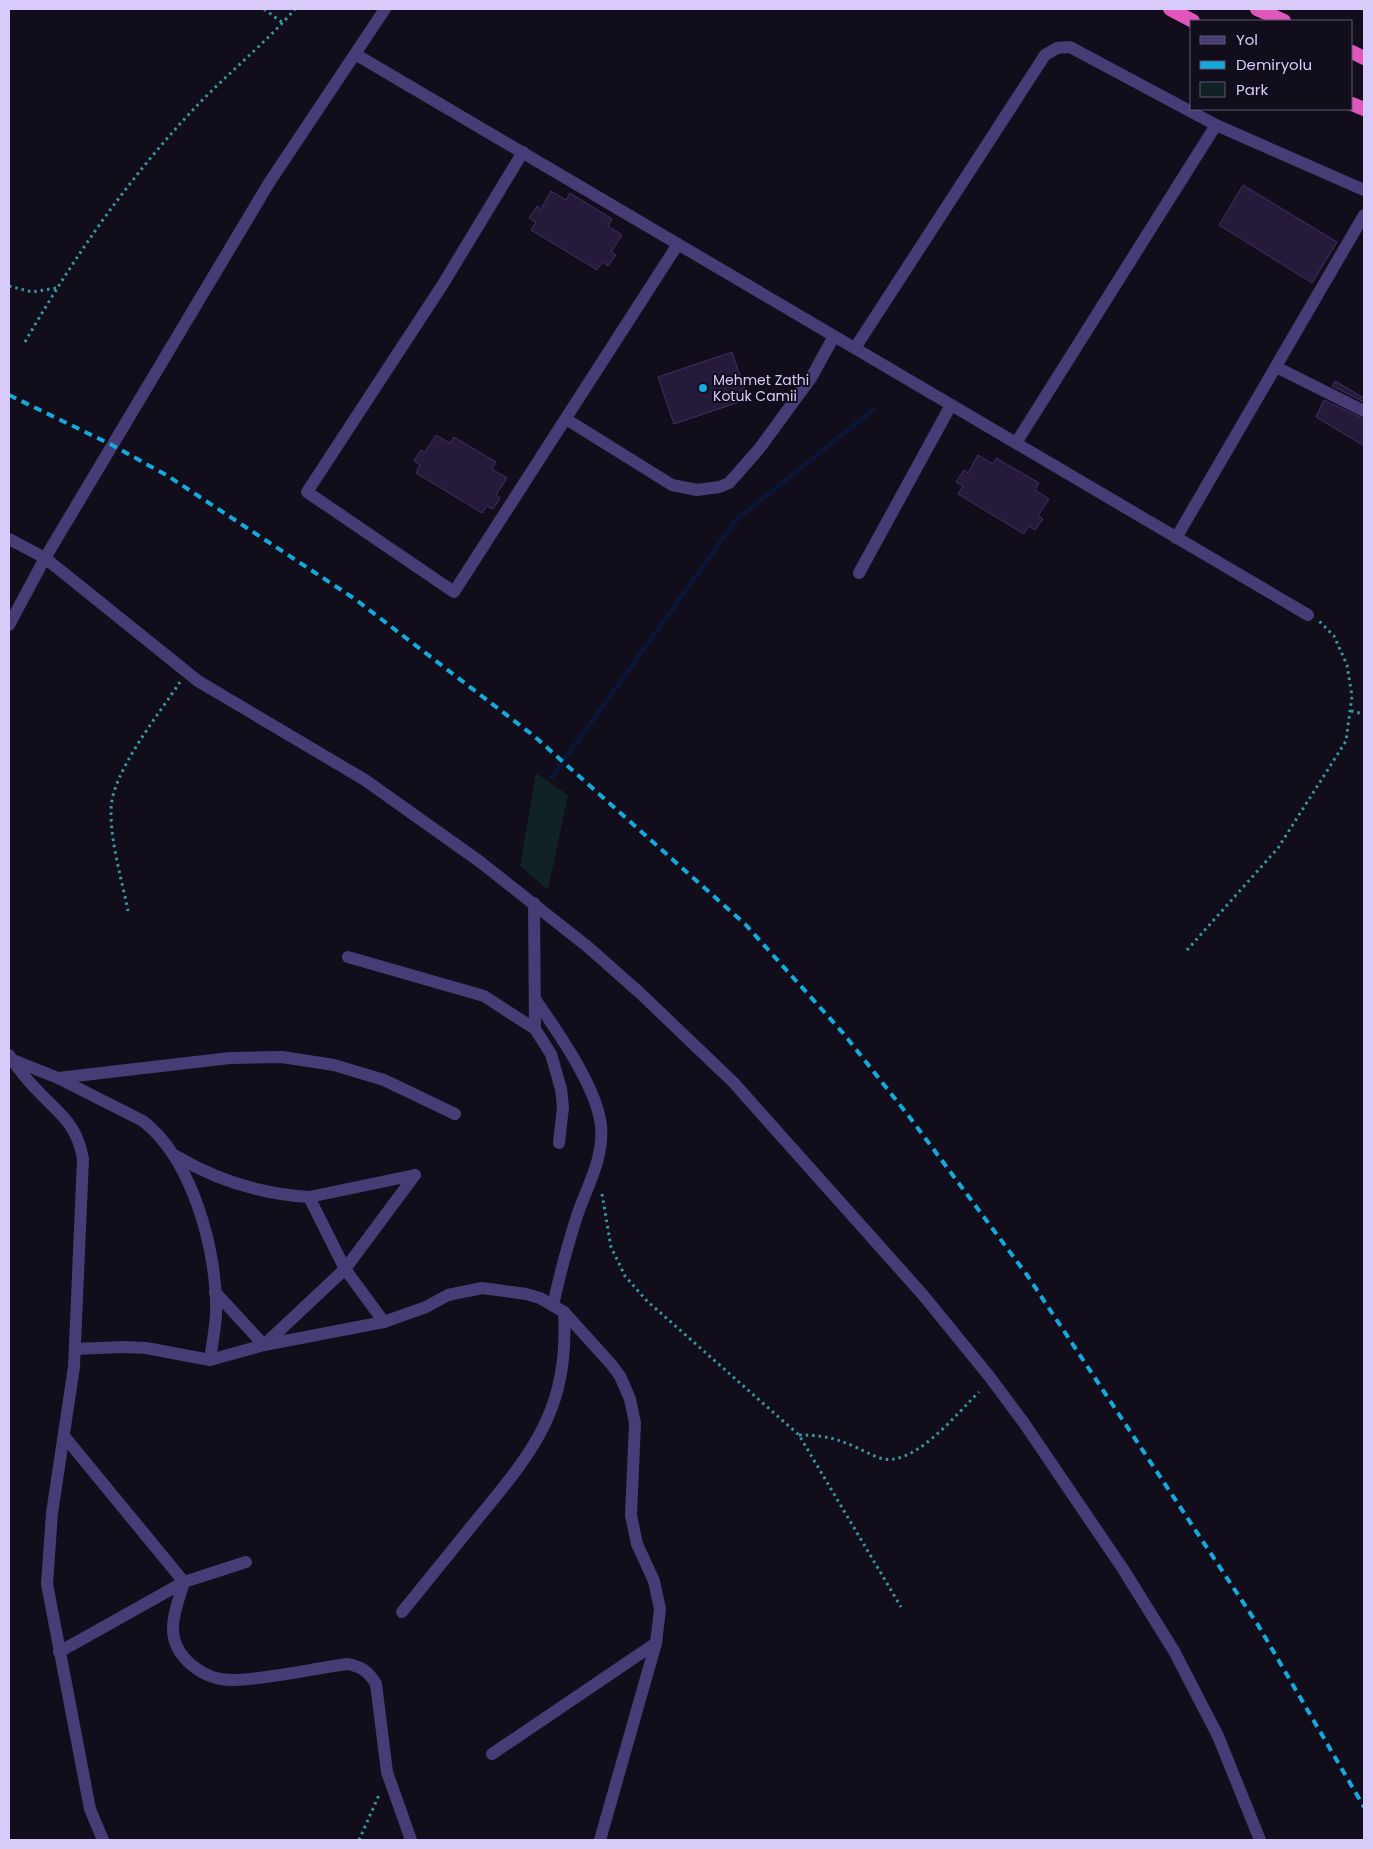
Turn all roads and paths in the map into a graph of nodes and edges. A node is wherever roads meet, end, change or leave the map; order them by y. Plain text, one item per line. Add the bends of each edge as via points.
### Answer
1 (264, 9) edge
2 (295, 9) edge
3 (385, 9) edge
4 (1170, 9) edge
5 (1257, 9) edge
6 (1191, 20) edge
7 (1282, 20) edge
8 (283, 23) junction
9 (355, 54) junction
10 (1216, 126) junction
11 (522, 152) junction
12 (1364, 190) edge
13 (1364, 215) edge
14 (678, 244) junction
15 (9, 286) edge
16 (56, 288) junction
17 (834, 336) junction
18 (25, 342) dead end
19 (854, 348) junction
20 (1276, 367) junction
21 (951, 405) junction
22 (1364, 411) edge
23 (566, 419) junction
24 (1016, 443) junction
25 (1176, 538) junction
26 (9, 540) edge
27 (45, 558) junction
28 (859, 573) dead end
29 (1308, 615) joint
30 (9, 625) edge
31 (187, 672) junction
32 (1352, 712) junction
33 (1364, 714) edge
34 (534, 903) junction
35 (128, 911) dead end
36 (1187, 950) dead end
37 (348, 957) dead end
38 (535, 999) junction
39 (535, 1028) junction
40 (10, 1057) edge
41 (58, 1078) junction
42 (455, 1114) dead end
43 (559, 1142) dead end
44 (175, 1156) junction
45 (601, 1190) dead end
46 (309, 1197) junction
47 (345, 1269) junction
48 (215, 1292) junction
49 (553, 1305) junction
50 (564, 1312) junction
51 (384, 1322) junction
52 (264, 1345) junction
53 (75, 1348) junction
54 (210, 1360) junction
55 (979, 1392) dead end
56 (799, 1435) junction
57 (64, 1436) junction
58 (246, 1562) dead end
59 (184, 1582) junction
60 (901, 1608) dead end
61 (402, 1612) dead end
62 (656, 1643) junction
63 (59, 1652) junction
64 (492, 1754) dead end
65 (387, 1772) junction
66 (103, 1840) edge
67 (359, 1840) edge
68 (411, 1840) edge
69 (600, 1840) edge
70 (1260, 1840) edge

1 - 8 path
2 - 8 path
3 - 9 street
4 - 6 highway
5 - 7 highway
8 - 16 path via 191,112 160,147 102,220
9 - 11 street
9 - 27 street via 269,183
10 - 12 street
10 - 19 street via 1070,47 1050,51
10 - 24 street
11 - 14 street
11 - 23 street via 443,284 307,492 454,592
13 - 20 street
14 - 17 street
14 - 23 street
15 - 16 path via 32,292
16 - 18 path
17 - 19 street
17 - 23 street via 811,378 759,449 729,483 719,487 697,490 672,485
19 - 21 street
20 - 22 street
20 - 25 street
21 - 24 street
21 - 28 street
24 - 25 street
25 - 29 street
26 - 27 street
27 - 30 street
27 - 31 street
29 - 32 path via 1327,627 1339,643 1350,681
31 - 34 street via 365,780
31 - 35 path via 124,769 113,795 112,823
32 - 33 path
32 - 36 path via 1346,741 1278,848
34 - 38 street
34 - 70 street via 640,993 734,1083 923,1295 989,1376 1123,1569 1174,1650 1218,1736
37 - 39 street via 484,996
38 - 39 street
38 - 49 street via 582,1076 596,1106 601,1127 598,1160 571,1235
39 - 43 street via 551,1054 562,1089
40 - 41 street
40 - 53 street via 37,1090 70,1122 81,1146
41 - 42 street via 230,1058 282,1057 334,1066 375,1078 408,1090
41 - 44 street via 143,1121 161,1136
44 - 46 street via 231,1183 270,1193
44 - 48 street via 205,1235
45 - 56 path via 611,1248 635,1289
46 - 47 street
46 - 47 street via 415,1175
47 - 51 street
47 - 52 street
48 - 52 street
48 - 54 street via 216,1315
49 - 50 street
49 - 51 street via 526,1294 471,1289 448,1295 426,1307
50 - 61 street via 561,1376 539,1438 512,1478
50 - 62 street via 611,1364 630,1399 635,1429 631,1515 638,1544 658,1595 660,1620
51 - 52 street
52 - 54 street
53 - 54 street via 146,1348
53 - 57 street
55 - 56 path via 916,1452 900,1458 878,1458 831,1438
56 - 60 path
57 - 59 street
57 - 63 street via 52,1513 47,1584
58 - 59 street
59 - 63 street
59 - 65 street via 173,1619 173,1635 189,1662 209,1675 232,1680 347,1664 366,1671 376,1684
62 - 64 street
62 - 69 street
63 - 66 street via 90,1809
65 - 67 path
65 - 68 street

